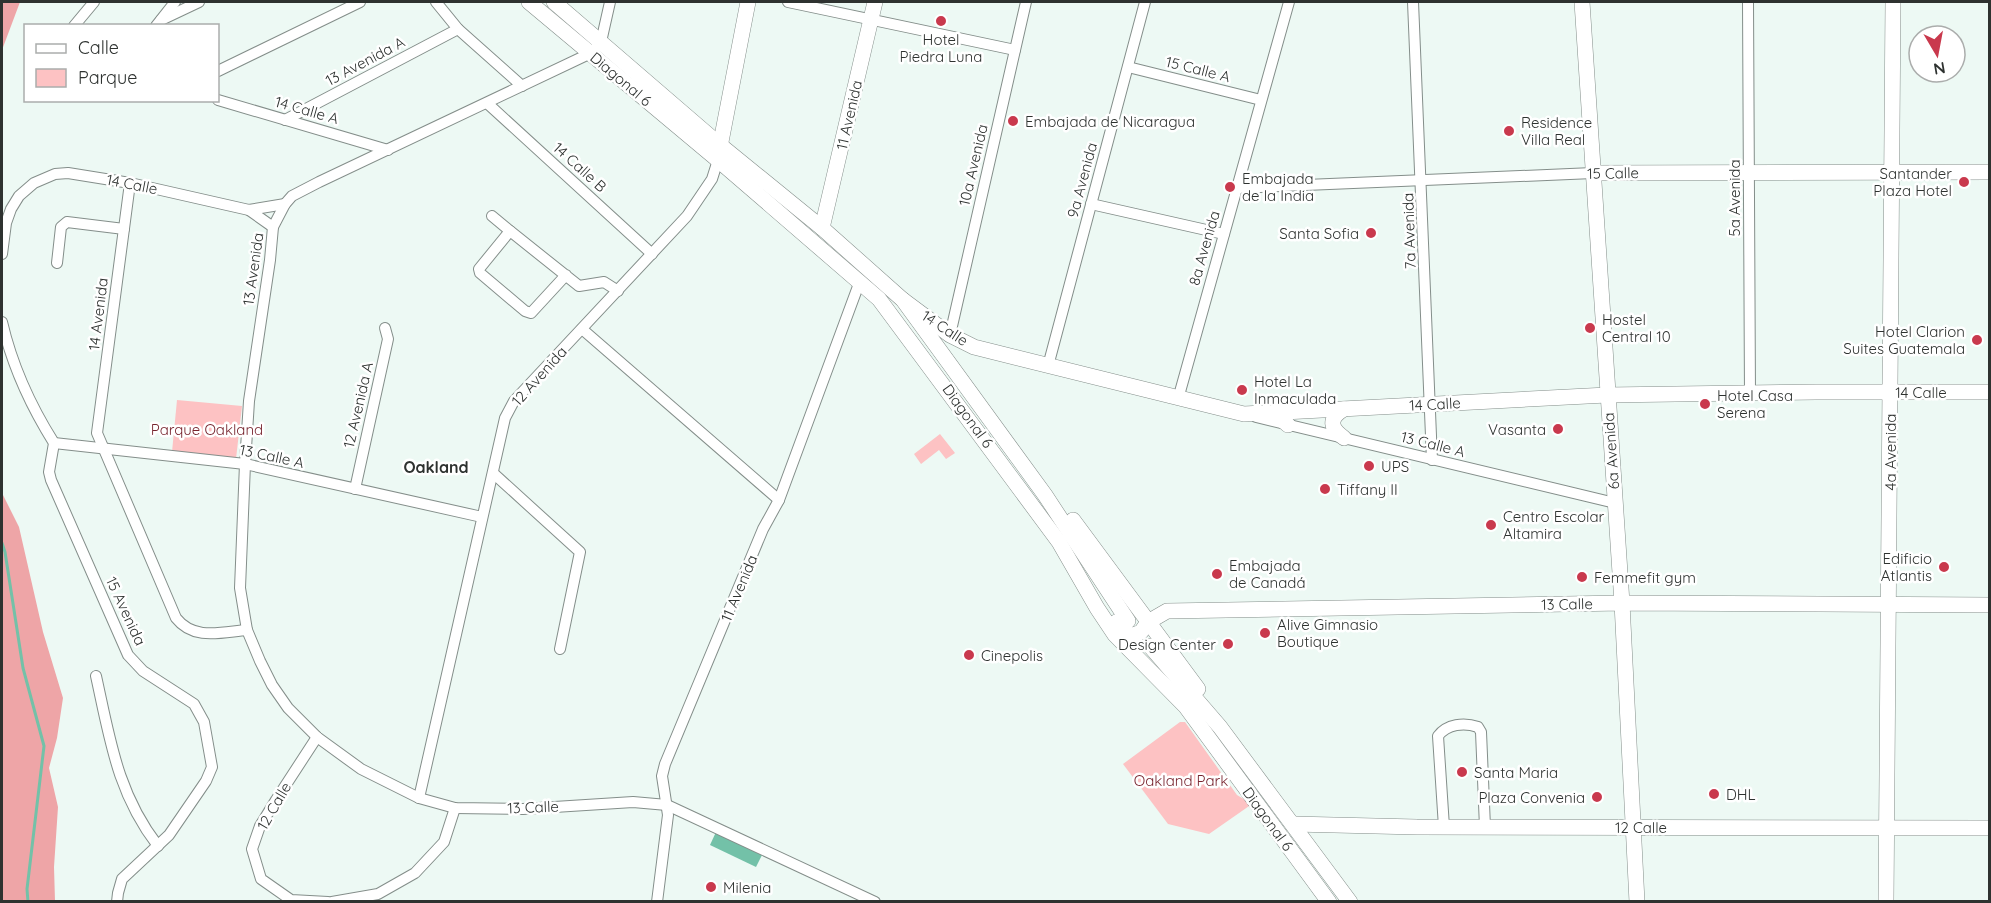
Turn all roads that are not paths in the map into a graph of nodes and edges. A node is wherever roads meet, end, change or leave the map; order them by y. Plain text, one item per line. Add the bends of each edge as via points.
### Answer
1 (94, 2) edge
2 (175, 2) edge
3 (199, 2) edge
4 (360, 2) edge
5 (436, 2) edge
6 (529, 2) edge
7 (554, 2) edge
8 (610, 2) edge
9 (748, 2) edge
10 (788, 2) edge
11 (875, 2) edge
12 (1026, 2) edge
13 (1145, 2) edge
14 (1288, 2) edge
15 (1413, 2) edge
16 (1582, 2) edge
17 (1748, 2) edge
18 (1893, 2) edge
19 (871, 20) junction
20 (158, 23) edge
21 (76, 24) edge
22 (458, 29) junction
23 (596, 47) junction
24 (1015, 50) junction
25 (1128, 67) junction
26 (219, 71) edge
27 (522, 86) junction
28 (219, 100) edge
29 (1261, 100) junction
30 (487, 103) junction
31 (285, 120) junction
32 (388, 150) junction
33 (719, 153) junction
34 (1749, 172) junction
35 (1892, 172) junction
36 (1989, 172) edge
37 (1593, 173) junction
38 (1422, 182) junction
39 (130, 183) junction
40 (1236, 188) junction
41 (285, 204) junction
42 (1091, 204) junction
43 (249, 210) junction
44 (492, 216) dead end
45 (273, 227) junction
46 (822, 228) junction
47 (124, 229) junction
48 (510, 231) junction
49 (1224, 234) junction
50 (2, 254) edge
51 (652, 254) junction
52 (57, 263) dead end
53 (566, 275) junction
54 (860, 281) junction
55 (618, 291) junction
56 (903, 300) junction
57 (2, 322) edge
58 (385, 328) dead end
59 (582, 329) junction
60 (950, 335) junction
61 (1048, 366) junction
62 (1989, 392) edge
63 (1890, 393) junction
64 (1750, 394) junction
65 (1607, 395) junction
66 (1178, 399) junction
67 (1430, 405) junction
68 (1344, 409) junction
69 (1286, 419) junction
70 (1344, 438) junction
71 (54, 443) junction
72 (104, 448) junction
73 (1432, 460) junction
74 (244, 464) junction
75 (493, 473) junction
76 (354, 489) junction
77 (1045, 495) junction
78 (779, 500) junction
79 (1615, 503) junction
80 (482, 517) junction
81 (1069, 557) junction
82 (1622, 603) junction
83 (1889, 604) junction
84 (1989, 605) edge
85 (1167, 611) junction
86 (1128, 621) dead end
87 (1148, 622) junction
88 (247, 630) junction
89 (1154, 640) junction
90 (560, 649) dead end
91 (96, 676) dead end
92 (317, 737) junction
93 (419, 798) junction
94 (667, 805) junction
95 (454, 808) junction
96 (1293, 824) junction
97 (1336, 826) junction
98 (1444, 827) junction
99 (1485, 827) junction
100 (1633, 827) junction
101 (1887, 828) junction
102 (1989, 828) edge
103 (158, 846) junction
104 (1317, 857) junction
105 (1319, 888) junction
106 (117, 902) edge
107 (330, 902) edge
108 (657, 902) edge
109 (875, 902) edge
110 (1329, 902) edge
111 (1350, 902) edge
112 (1637, 902) edge
113 (1886, 902) edge

1 - 21 street
2 - 20 street
3 - 20 street
4 - 26 street
5 - 22 street
6 - 23 street, Diagonal 6
7 - 23 street, Diagonal 6
8 - 23 street
9 - 33 street, 12 Avenida
10 - 19 street
11 - 19 street, 11 Avenida
12 - 24 street, 10a Avenida
13 - 25 street, 9a Avenida
14 - 29 street, 8a Avenida
15 - 38 street, 7a Avenida
16 - 37 street, 6a Avenida
17 - 34 street, 5a Avenida
18 - 35 street, 4a Avenida
19 - 24 street
19 - 46 street, 11 Avenida
22 - 27 street
22 - 31 street, 13 Avenida A
23 - 27 street, 13 Avenida
23 - 33 street, Diagonal 6
24 - 60 street, 10a Avenida
25 - 29 street, 15 Calle A
25 - 42 street, 9a Avenida
27 - 30 street, 13 Avenida
28 - 31 street, 14 Calle A
29 - 40 street, 8a Avenida
30 - 32 street, 13 Avenida
30 - 51 street, 14 Calle B
31 - 32 street, 14 Calle A
32 - 41 street, 13 Avenida via 292,196
33 - 46 street, Diagonal 6
33 - 51 street, 12 Avenida via 704,193
33 - 54 street, Diagonal 6
34 - 35 street, 15 Calle
34 - 37 street, 15 Calle
34 - 64 street, 5a Avenida
35 - 36 street, 15 Calle
35 - 63 street, 4a Avenida
37 - 38 street, 15 Calle
37 - 65 street, 6a Avenida
38 - 40 street, 15 Calle
38 - 67 street, 7a Avenida
39 - 43 street, 14 Calle
39 - 47 street, 14 Avenida
39 - 50 street, 14 Calle via 68,173 34,183 11,209
40 - 49 street, 8a Avenida
41 - 43 street, 14 Calle
41 - 45 street, 13 Avenida
42 - 49 street
42 - 61 street, 9a Avenida
43 - 45 street, 14 Calle
44 - 48 street
45 - 74 street, 13 Avenida
46 - 56 street, Diagonal 6
47 - 52 street via 63,224
47 - 72 street, 14 Avenida via 97,433
48 - 53 street
48 - 53 street via 479,271 525,311 531,313 536,309
49 - 66 street, 8a Avenida
51 - 55 street, 12 Avenida
53 - 55 street via 579,286 604,282
54 - 78 street, 11 Avenida
54 - 81 street, Diagonal 6 via 879,298 929,364
55 - 59 street, 12 Avenida
56 - 60 street, 14 Calle
56 - 77 street, Diagonal 6
57 - 71 street via 20,379
58 - 76 street, 12 Avenida A via 388,339
59 - 75 street, 12 Avenida via 514,401 505,418
59 - 78 street
60 - 61 street, 14 Calle via 974,347
61 - 66 street, 14 Calle
62 - 63 street, 14 Calle
63 - 64 street, 14 Calle
63 - 83 street, 4a Avenida
64 - 65 street, 14 Calle
65 - 67 street, 14 Calle
65 - 79 street, 6a Avenida
66 - 69 street, 14 Calle
67 - 68 street, 14 Calle
67 - 73 street, 7a Avenida
68 - 69 street, 14 Calle
68 - 70 street via 1332,424
69 - 70 street, 13 Calle A
70 - 73 street, 13 Calle A
71 - 72 street, 13 Calle A
71 - 103 street, 15 Avenida via 51,480 128,655 143,671 194,704 204,722 212,766 206,781
72 - 74 street, 13 Calle A
72 - 88 street, 14 Avenida via 182,625 203,634
73 - 79 street, 13 Calle A
74 - 76 street, 13 Calle A
74 - 88 street, 13 Avenida via 240,588
75 - 80 street, 12 Avenida
75 - 90 street via 580,552
76 - 80 street, 13 Calle A
77 - 86 street, Diagonal 6
77 - 87 street, Diagonal 6 via 1059,501
78 - 94 street, 11 Avenida via 665,764 662,776
79 - 82 street, 6a Avenida
80 - 93 street, 12 Avenida
81 - 87 street, 13 Calle via 1077,561 1124,633 1138,633
81 - 105 street, Diagonal 6 via 1115,635 1188,710
82 - 83 street, 13 Calle
82 - 85 street, 13 Calle
82 - 100 street, 6a Avenida
83 - 84 street, 13 Calle
83 - 101 street, 4a Avenida
85 - 87 street, 13 Calle
85 - 89 street via 1157,621
87 - 89 street, Diagonal 6
88 - 92 street, 13 Calle via 272,685
89 - 96 street, Diagonal 6 via 1211,705 1220,727
91 - 103 street via 115,763 145,830
92 - 93 street, 13 Calle via 361,769
92 - 107 street, 12 Calle via 260,826 252,849 261,879 291,900
93 - 95 street, 13 Calle
94 - 95 street, 13 Calle via 633,802
94 - 108 street, 11 Avenida
94 - 109 street, 13 Calle
95 - 107 street, 12 Calle via 444,842 415,873 378,894
96 - 97 street, 12 Calle
96 - 104 street, Diagonal 6
97 - 98 street, 12 Calle
97 - 104 street via 1317,837
98 - 99 street, 12 Calle
98 - 99 street via 1438,736 1450,726 1470,724 1481,732
99 - 100 street, 12 Calle
100 - 101 street, 12 Calle
100 - 112 street, 6a Avenida
101 - 102 street, 12 Calle
101 - 113 street, 4a Avenida
103 - 106 street, 15 Avenida via 122,879
104 - 105 street
104 - 111 street, Diagonal 6
105 - 110 street, Diagonal 6

